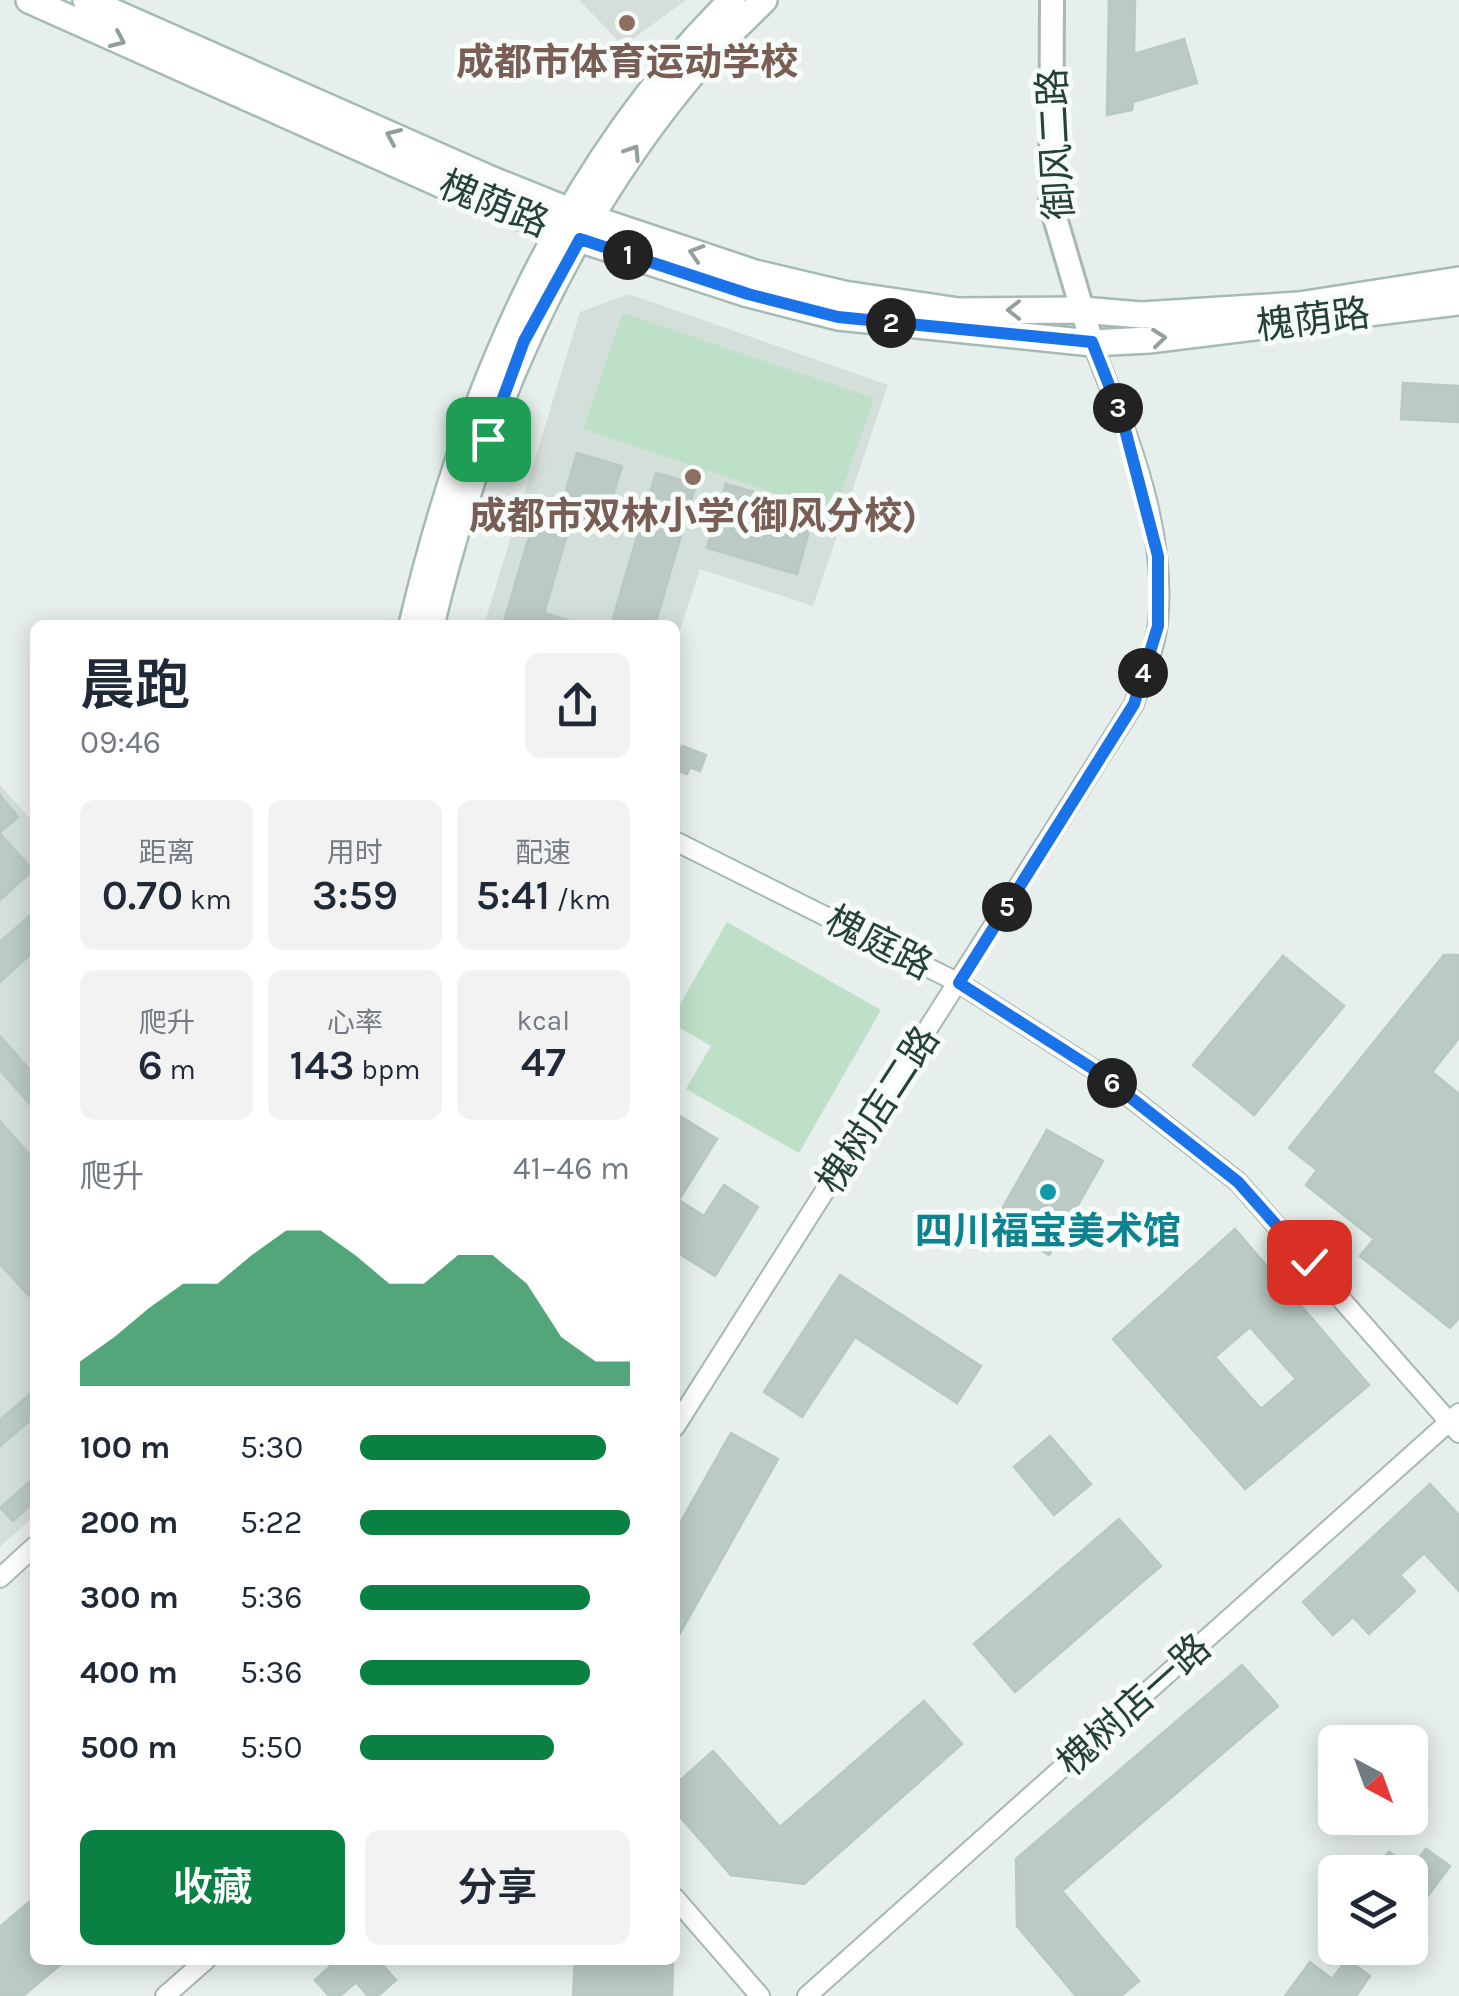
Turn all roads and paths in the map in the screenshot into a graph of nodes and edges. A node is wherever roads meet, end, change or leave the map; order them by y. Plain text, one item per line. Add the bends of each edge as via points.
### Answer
1 (30, 0) edge
2 (86, 0) edge
3 (732, 0) edge
4 (764, 0) edge
5 (1052, 0) edge
6 (575, 225) junction
7 (1459, 280) edge
8 (1459, 302) edge
9 (1082, 310) junction
10 (1092, 342) junction
11 (413, 620) edge
12 (432, 620) edge
13 (680, 844) edge
14 (959, 983) junction
15 (680, 1418) edge
16 (1456, 1423) edge
17 (30, 1551) edge
18 (0, 1578) edge
19 (680, 1904) edge
20 (200, 1965) edge
21 (165, 1996) edge
22 (760, 1996) edge
23 (807, 1996) edge

1 -> 6 main road, 槐荫路 via 476,200
6 -> 2 main road, 槐荫路 via 488,178
3 - 6 main road via 629,116
6 -> 4 main road via 705,59
5 - 9 street, 御风二路 via 1052,204
9 -> 6 main road, 槐荫路 via 959,311 844,294
6 - 10 main road, 槐荫路 via 748,294 838,317
6 - 11 main road via 501,347 470,421
6 - 12 main road via 452,536
7 - 9 main road, 槐荫路 via 1298,304 1141,315
10 -> 8 main road, 槐荫路
9 - 10 street, 御风二路
10 - 14 street, 槐树店二路 via 1122,418 1158,556 1158,626 1134,704
13 - 14 street, 槐庭路
14 - 15 street, 槐树店二路
14 - 16 street, 槐庭路 via 1098,1072 1238,1182
16 - 23 street, 槐树店一路
17 - 18 street
19 - 22 street
20 - 21 street

